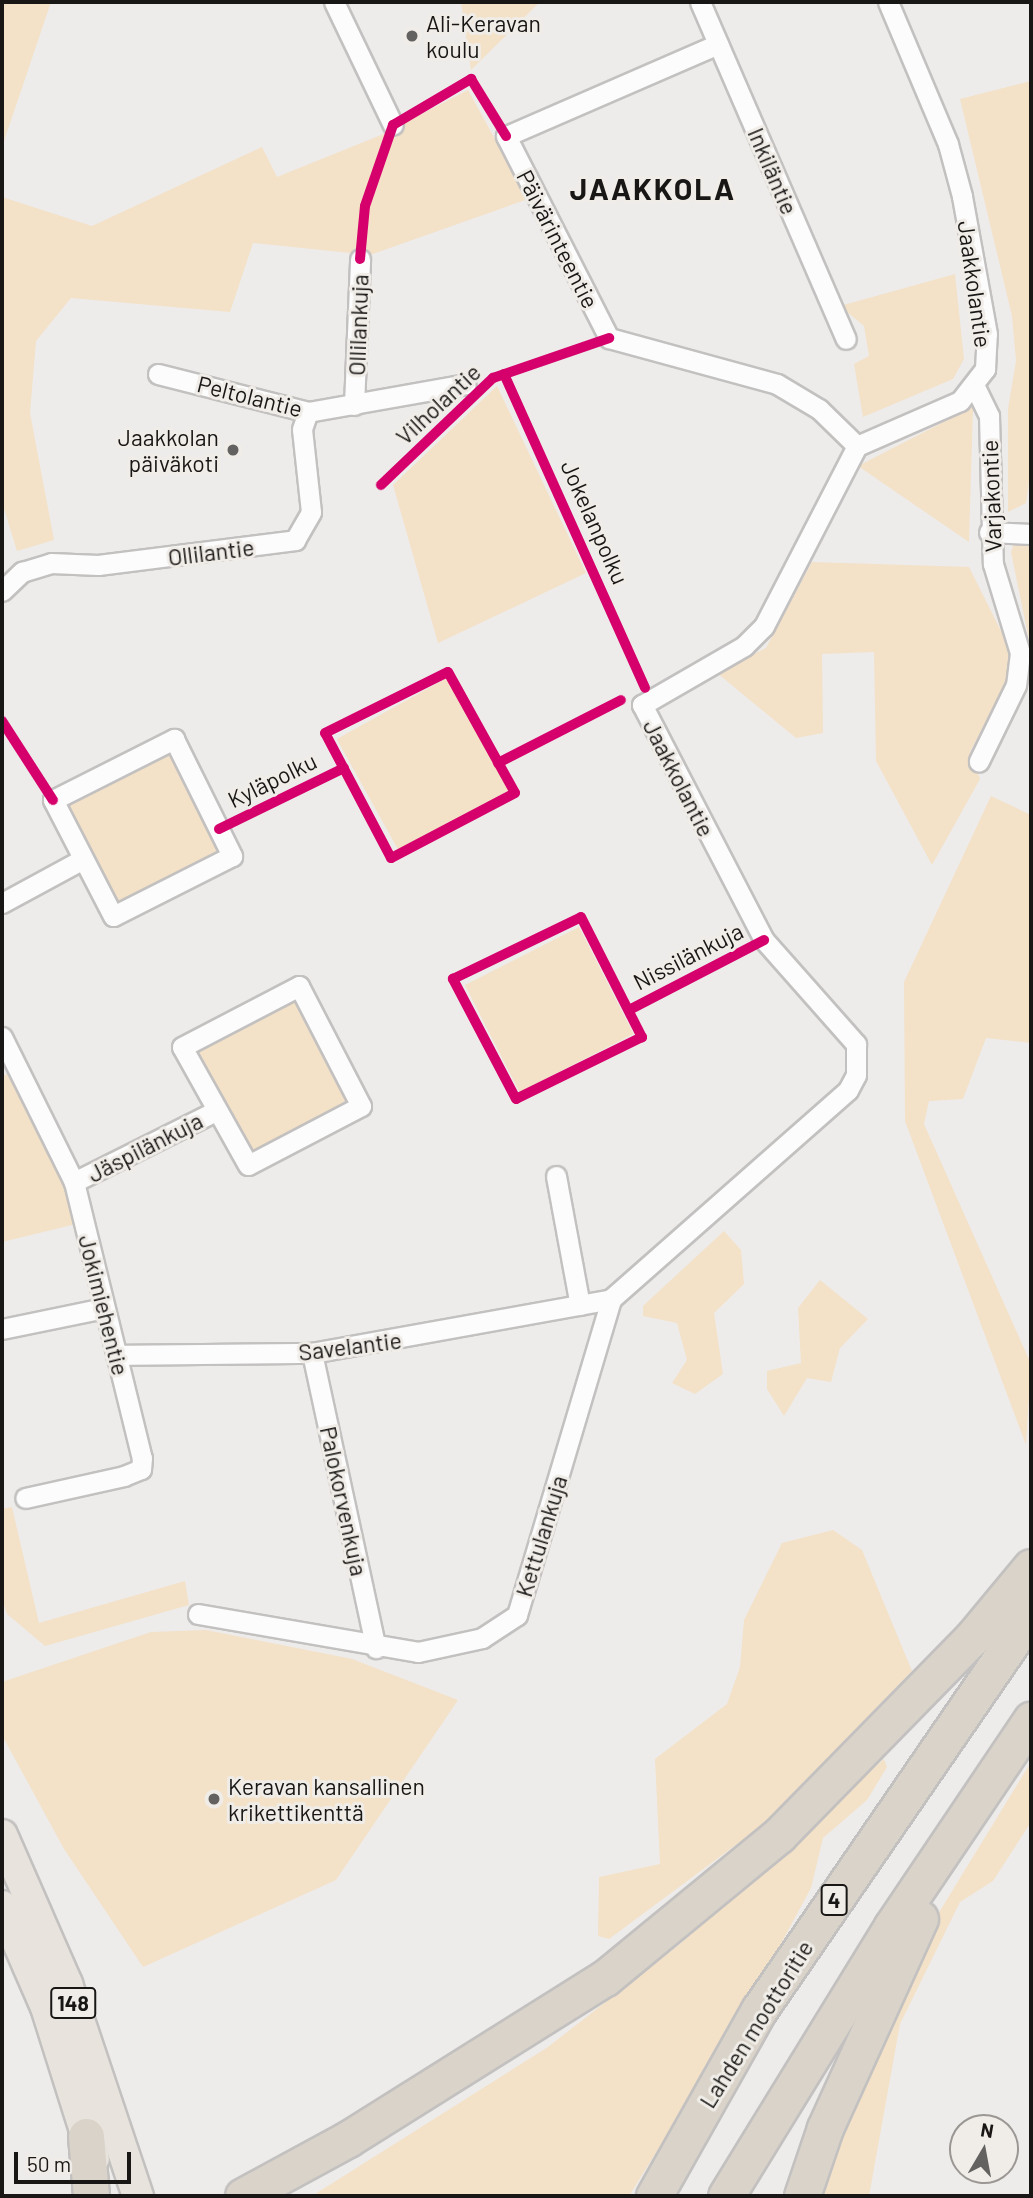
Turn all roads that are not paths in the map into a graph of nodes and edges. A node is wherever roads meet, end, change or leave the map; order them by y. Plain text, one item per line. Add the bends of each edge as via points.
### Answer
1 (334, 2) edge
2 (700, 2) edge
3 (888, 2) edge
4 (718, 44) junction
5 (393, 125) dead end
6 (360, 259) dead end
7 (846, 339) dead end
8 (158, 374) dead end
9 (466, 384) dead end
10 (976, 388) junction
11 (354, 405) junction
12 (308, 412) junction
13 (857, 446) junction
14 (989, 532) junction
15 (1031, 534) edge
16 (2, 591) edge
17 (979, 761) dead end
18 (83, 859) junction
19 (2, 903) edge
20 (2, 1037) edge
21 (8, 1066) edge
22 (216, 1111) junction
23 (556, 1176) dead end
24 (74, 1182) junction
25 (611, 1299) junction
26 (580, 1305) junction
27 (104, 1308) junction
28 (2, 1329) edge
29 (312, 1353) junction
30 (116, 1354) junction
31 (25, 1498) dead end
32 (1031, 1567) edge
33 (198, 1614) dead end
34 (1031, 1614) edge
35 (376, 1648) junction
36 (1031, 1720) edge
37 (988, 1780) junction
38 (2, 1835) edge
39 (2, 1906) edge
40 (86, 2136) junction
41 (91, 2196) edge
42 (105, 2196) edge
43 (138, 2196) edge
44 (243, 2196) edge
45 (654, 2196) edge
46 (726, 2196) edge
47 (802, 2196) edge

1 - 5 street
2 - 4 street, Inkiläntie
3 - 10 street, Jaakkolantie via 948,144 962,196 987,334 985,369
4 - 7 street, Inkiläntie
4 - 13 street, Päivärinteentie via 506,136 609,338 778,384 819,409
6 - 11 street, Ollilankuja
8 - 12 street, Peltolantie
9 - 11 street, Peltolantie
10 - 13 street via 930,417
10 - 14 street, Varjakontie via 989,416
11 - 12 street, Peltolantie
12 - 16 street, Ollilantie via 302,429 310,512 295,540 112,564 51,563 22,572
13 - 25 street, Jaakkolantie via 764,626 744,646 642,705 764,940 849,1031 856,1075 848,1090
14 - 15 street
14 - 17 street, Varjakontie via 1020,653 1016,685
18 - 18 street via 113,916 232,856 174,739 53,800
18 - 19 street
20 - 21 street, Jokimiehentie
21 - 24 street, Jokimiehentie
22 - 22 street via 248,1165 360,1106 299,986 182,1047
22 - 24 street, Jäspilänkuja
23 - 26 street
24 - 27 street, Jokimiehentie
25 - 26 street
25 - 35 street, Kettulankuja via 517,1615 458,1647 418,1652
26 - 29 street, Savelantie
27 - 28 street
27 - 30 street, Jokimiehentie
29 - 30 street, Savelantie
29 - 35 street, Palokorvenkuja
30 - 31 street, Jokimiehentie via 141,1469
32 - 44 highway via 972,1639 779,1835 605,1978 348,2139
33 - 35 street, Kettulankuja
34 - 45 highway, Lahden moottoritie / 4 via 759,2010
36 - 37 highway
37 - 46 highway
37 - 47 highway via 863,2038
38 - 43 main road, 148 via 67,1984
39 - 40 main road, 148 via 46,2007
40 - 41 highway
40 - 42 main road, 148

